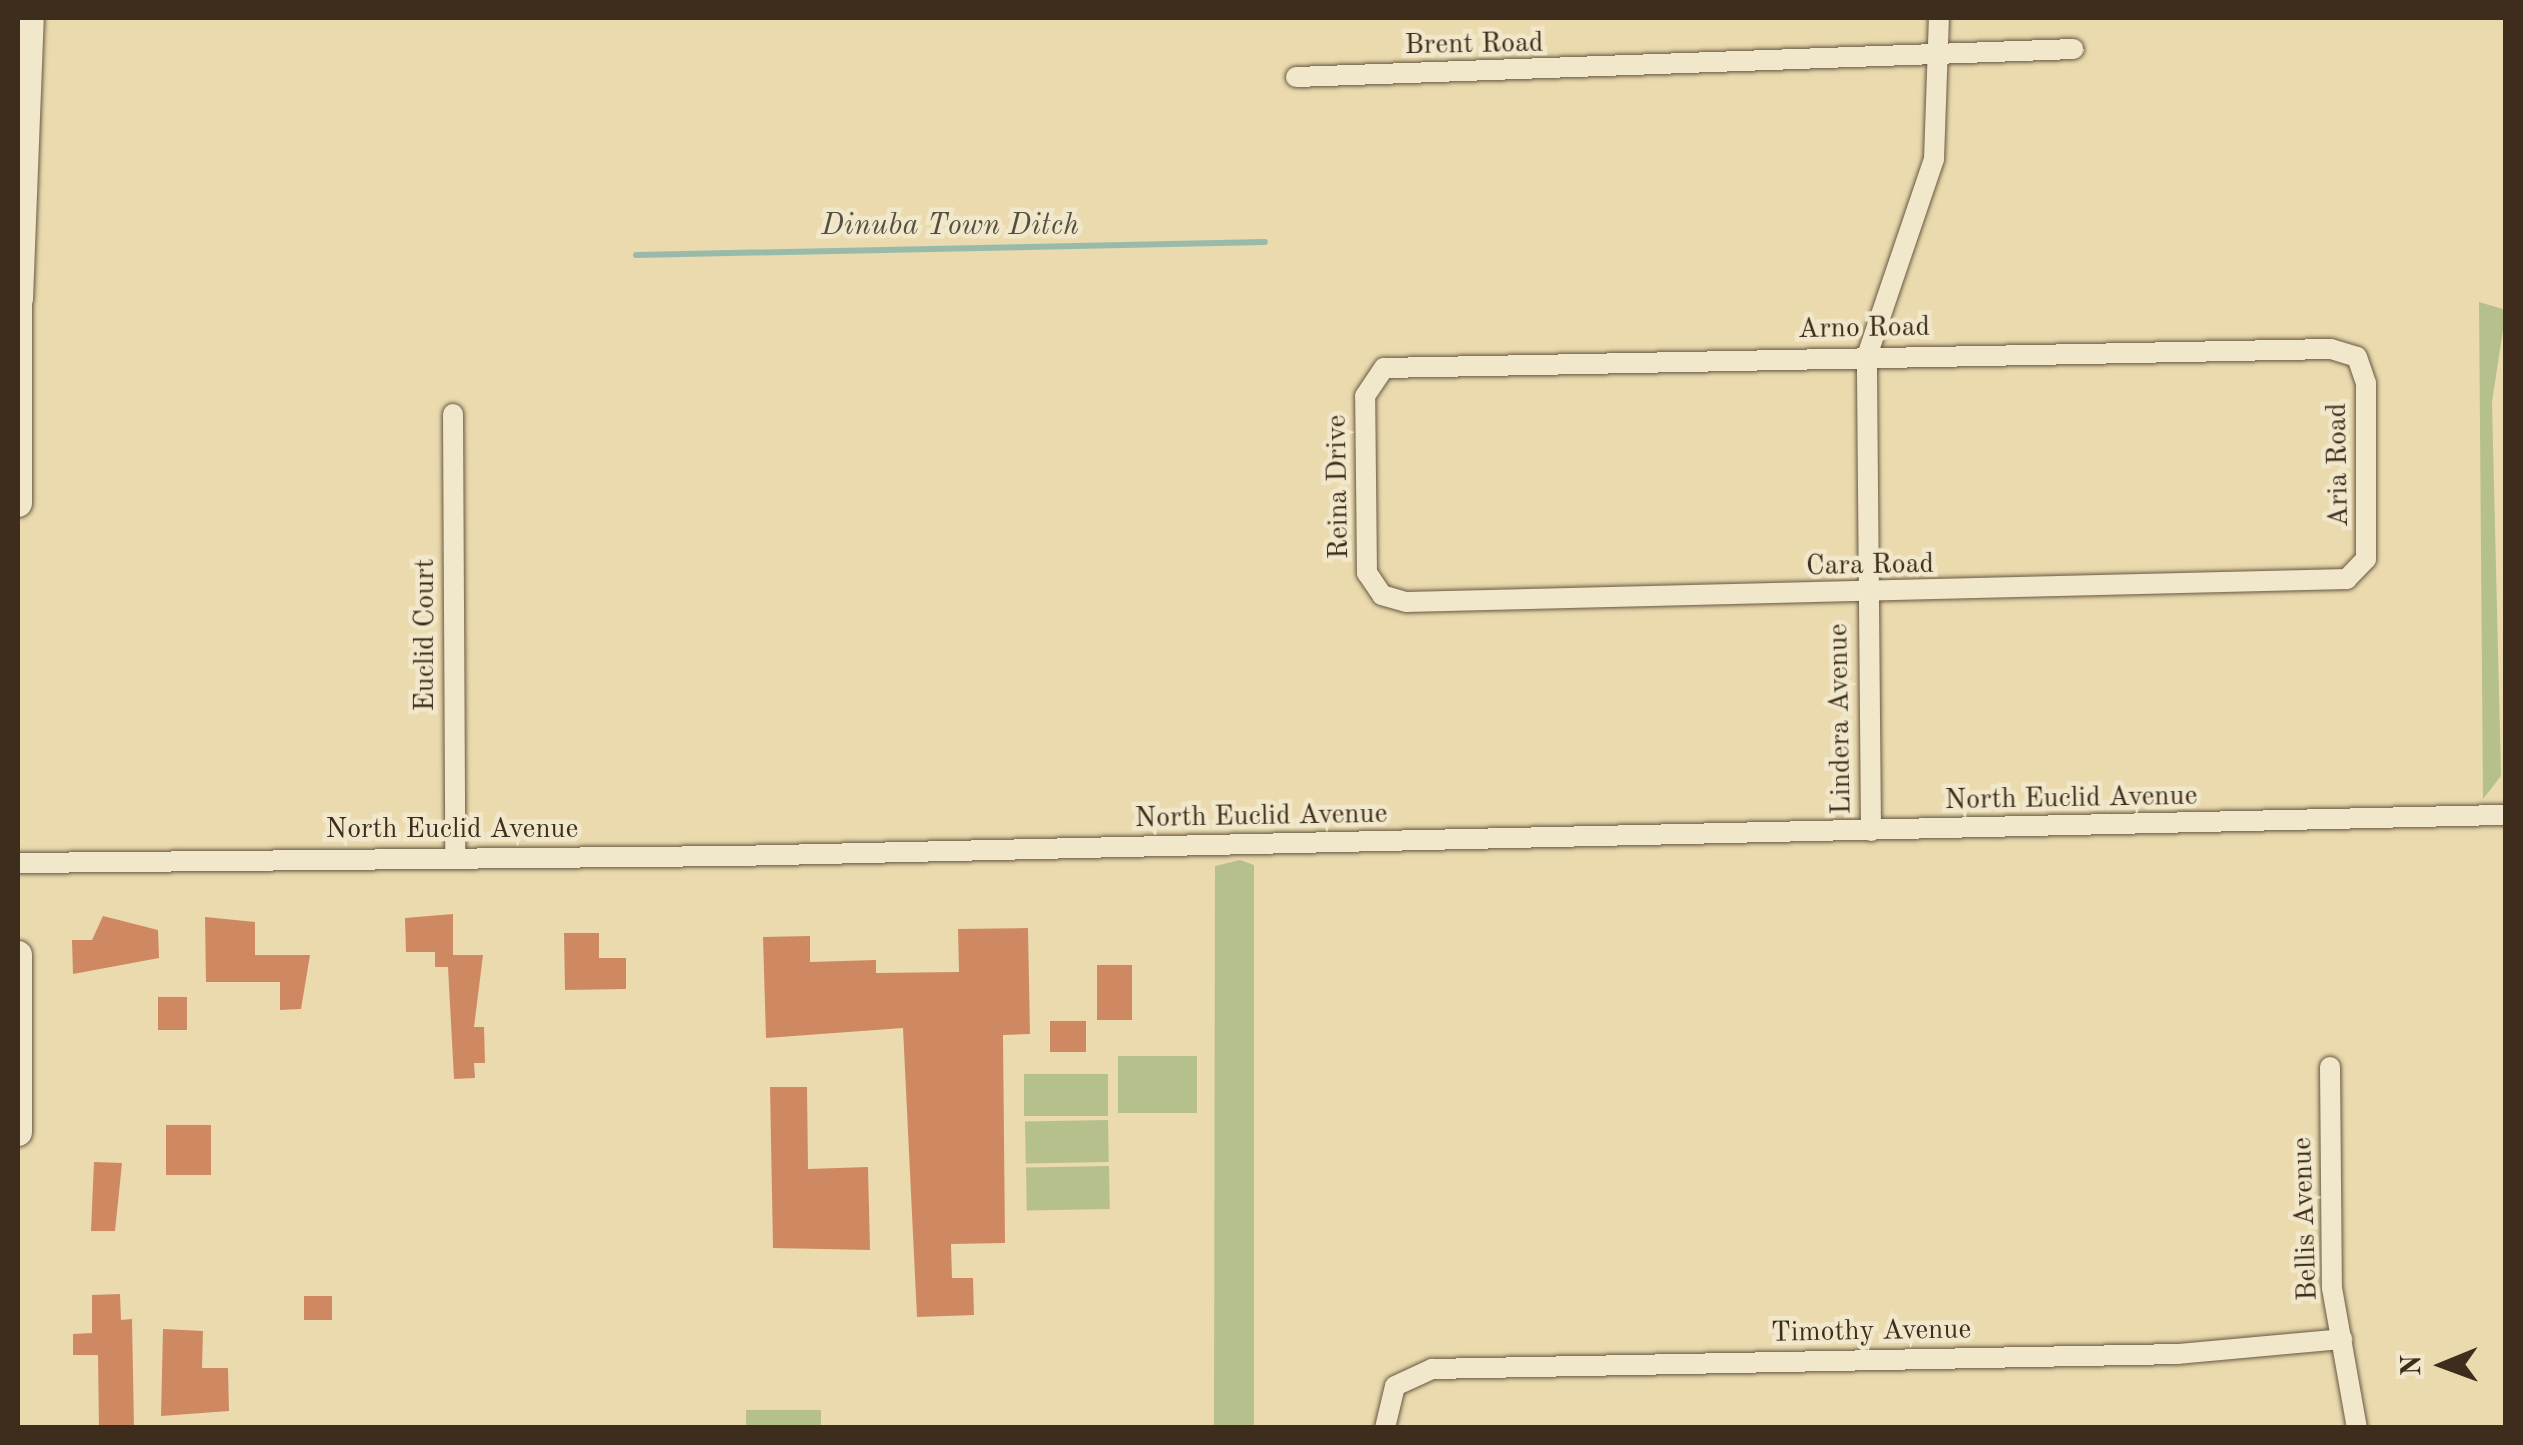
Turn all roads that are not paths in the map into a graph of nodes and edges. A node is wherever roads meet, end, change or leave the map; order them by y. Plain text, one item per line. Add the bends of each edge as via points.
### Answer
1 (30, 18) edge
2 (1939, 18) edge
3 (2073, 49) dead end
4 (1939, 54) junction
5 (1296, 77) dead end
6 (18, 296) edge
7 (1868, 356) junction
8 (2357, 357) joint
9 (1373, 374) joint
10 (453, 414) dead end
11 (18, 503) edge
12 (2358, 573) joint
13 (1866, 594) junction
14 (1382, 595) joint
15 (2506, 816) edge
16 (1871, 831) junction
17 (455, 856) junction
18 (18, 863) edge
19 (18, 955) edge
20 (2330, 1066) dead end
21 (18, 1132) edge
22 (2342, 1339) junction
23 (1385, 1428) edge
24 (2357, 1428) edge

1 - 6 street
2 - 4 street, Lindera Avenue
3 - 4 street, Brent Road
4 - 5 street, Brent Road
4 - 7 street, Lindera Avenue via 1934,159
6 - 11 street
7 - 8 street, Arno Road via 2331,350
7 - 9 street, Arno Road via 1393,366
7 - 13 street, Lindera Avenue
8 - 12 street, Aria Road via 2367,542
9 - 14 street, Reina Drive via 1365,396 1368,573
10 - 17 street, Euclid Court
12 - 13 street, Cara Road via 2334,582
13 - 14 street, Cara Road
13 - 16 street, Lindera Avenue
15 - 16 street, North Euclid Avenue
16 - 17 street, North Euclid Avenue
17 - 18 street, North Euclid Avenue
19 - 21 street
20 - 22 street, Bellis Avenue via 2331,1261
22 - 23 street, Timothy Avenue via 2178,1354 1432,1369 1403,1378
22 - 24 street, Bellis Avenue

